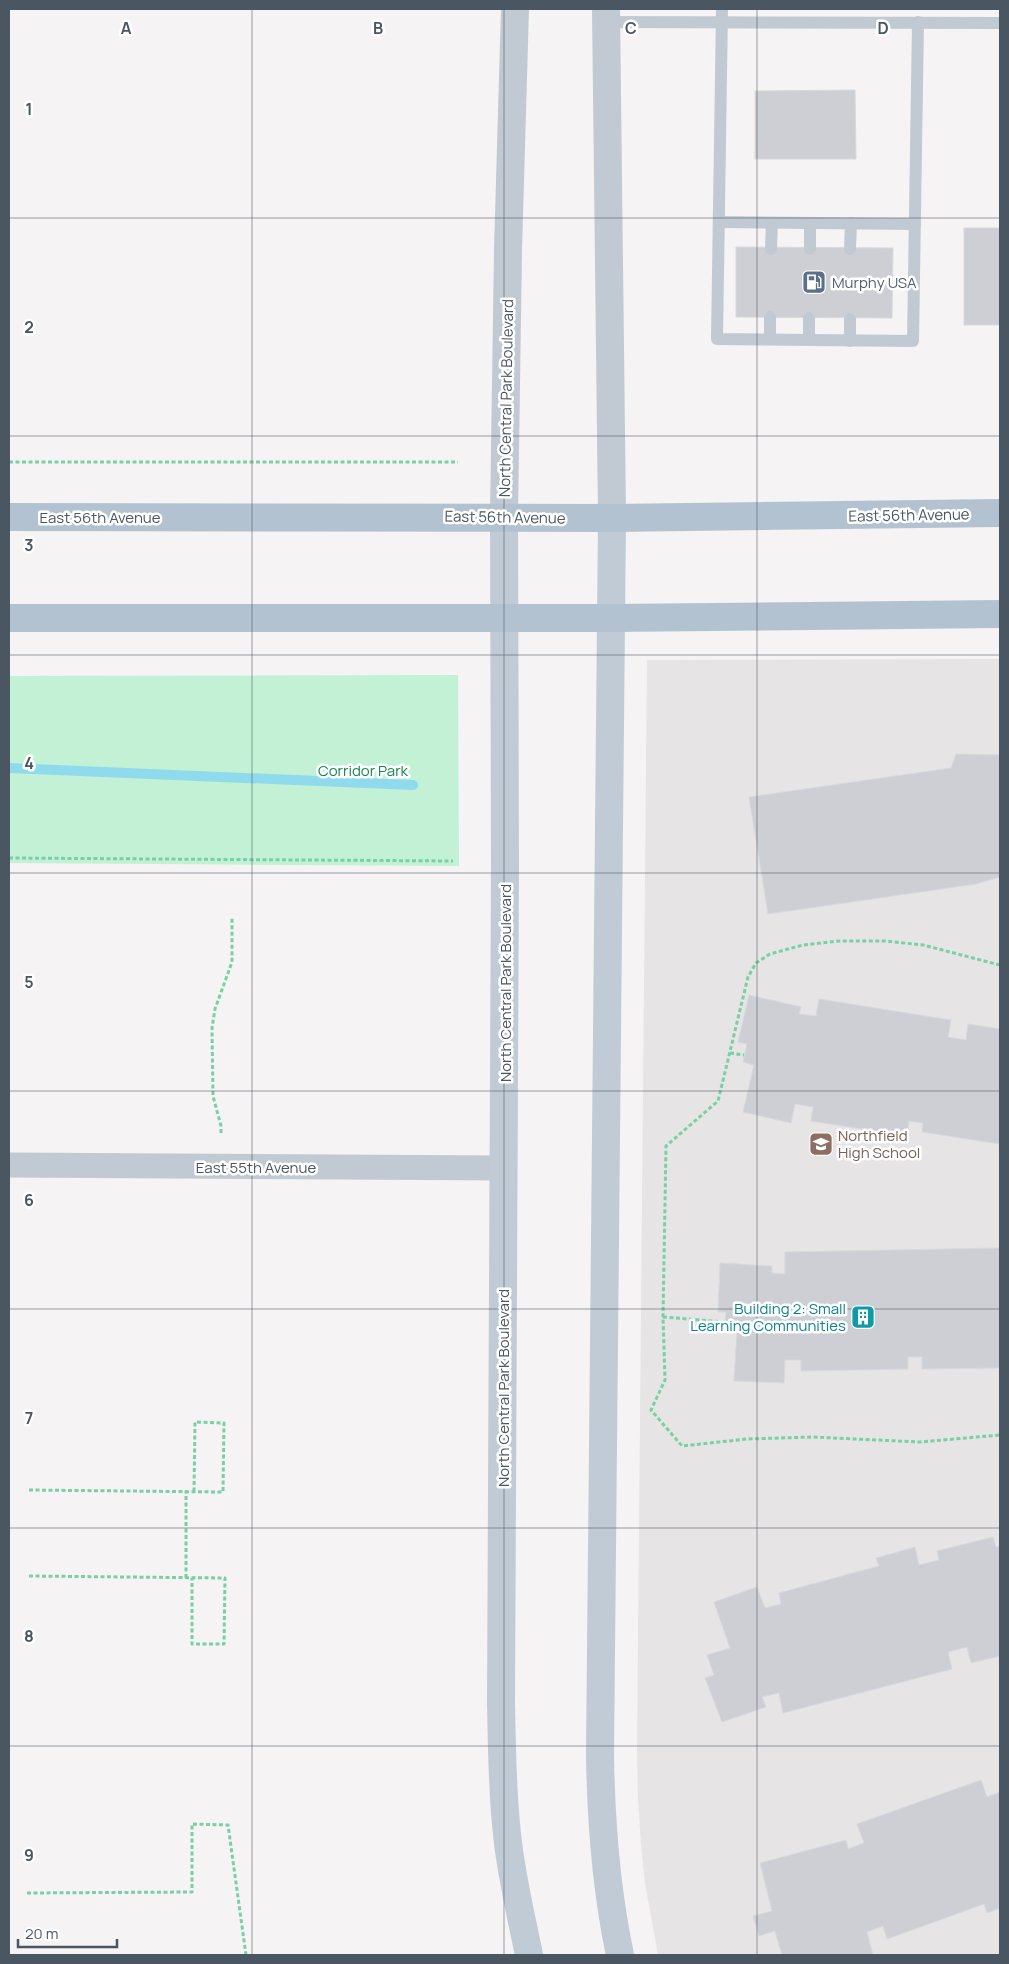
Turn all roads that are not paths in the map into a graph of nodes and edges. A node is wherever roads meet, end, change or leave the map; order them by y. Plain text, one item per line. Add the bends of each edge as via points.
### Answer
1 (515, 9) edge
2 (722, 9) edge
3 (604, 13) edge
4 (722, 22) junction
5 (918, 22) junction
6 (1000, 22) edge
7 (718, 222) junction
8 (772, 223) junction
9 (810, 223) junction
10 (851, 223) junction
11 (915, 224) junction
12 (771, 249) dead end
13 (810, 249) dead end
14 (850, 249) dead end
15 (770, 317) dead end
16 (809, 318) dead end
17 (850, 318) dead end
18 (770, 340) junction
19 (809, 340) junction
20 (850, 340) junction
21 (1000, 513) edge
22 (9, 517) edge
23 (504, 517) junction
24 (612, 518) junction
25 (1000, 614) edge
26 (9, 618) edge
27 (506, 618) junction
28 (611, 618) junction
29 (9, 1165) edge
30 (504, 1168) junction
31 (529, 1955) edge
32 (620, 1955) edge

1 - 23 street, North Central Park Boulevard
2 - 4 lane
3 - 4 lane
3 - 24 street
4 - 5 lane
4 - 7 lane
5 - 6 lane
5 - 11 lane
7 - 8 lane
7 - 18 lane via 717,339
8 - 9 lane
8 - 12 lane
9 - 10 lane
9 - 13 lane
10 - 11 lane
10 - 14 lane
11 - 20 lane via 913,341
15 - 18 lane
16 - 19 lane
17 - 20 lane
18 - 19 lane
19 - 20 lane
21 - 24 main road, East 56th Avenue
22 - 23 main road, East 56th Avenue
23 - 24 main road, East 56th Avenue
23 - 27 main road, North Central Park Boulevard
24 - 28 main road
25 - 28 main road
26 - 27 main road
27 - 28 main road
27 - 30 main road, North Central Park Boulevard
28 - 32 main road via 600,1755 605,1853
29 - 30 street, East 55th Avenue
30 - 31 main road, North Central Park Boulevard via 502,1770 507,1834

